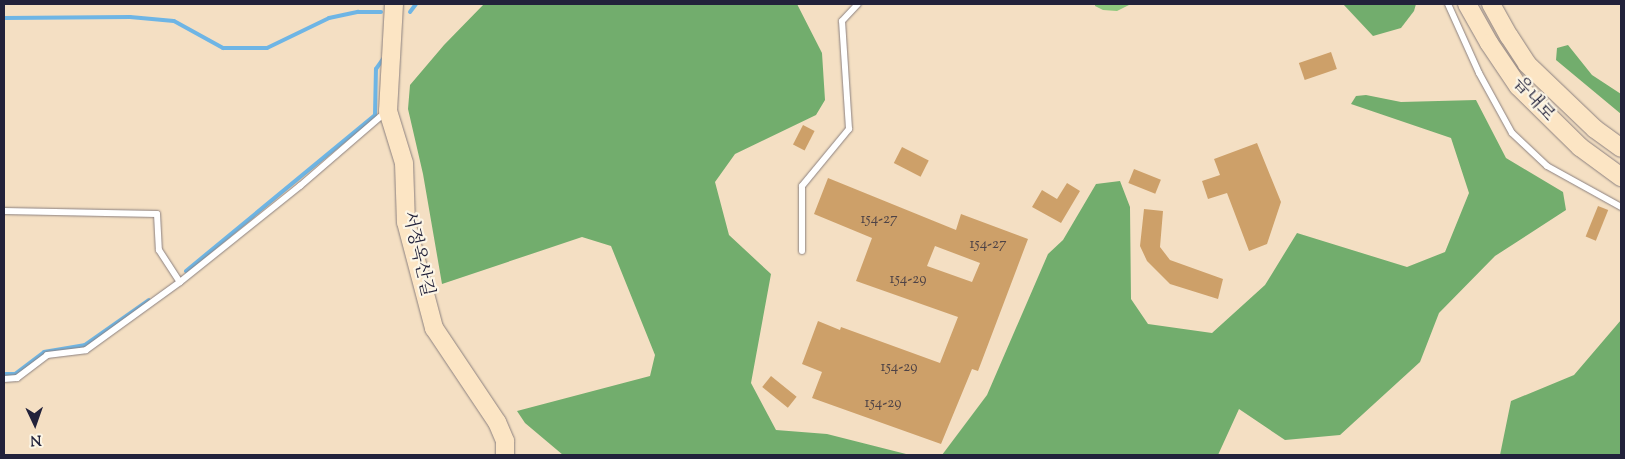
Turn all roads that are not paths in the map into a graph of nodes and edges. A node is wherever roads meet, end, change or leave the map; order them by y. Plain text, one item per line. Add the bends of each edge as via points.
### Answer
1 (394, 4) edge
2 (858, 4) edge
3 (1448, 4) edge
4 (1467, 4) edge
5 (1491, 4) edge
6 (388, 111) junction
7 (1621, 148) edge
8 (1621, 177) edge
9 (1621, 207) edge
10 (4, 211) edge
11 (802, 251) dead end
12 (180, 282) junction
13 (4, 379) edge
14 (505, 455) edge

1 - 6 street, 서정옥산길
2 - 11 lane via 842,20 849,129 802,186
3 - 9 lane via 1479,74 1512,133 1547,166
4 - 8 street, 읍내로 via 1518,86 1580,147
5 - 7 street, 읍내로 via 1527,64 1595,129
6 - 12 lane
6 - 14 street, 서정옥산길 via 404,164 406,222 434,328 497,422 505,441
10 - 12 lane via 156,214 159,250
12 - 13 lane via 86,350 46,356 17,378

